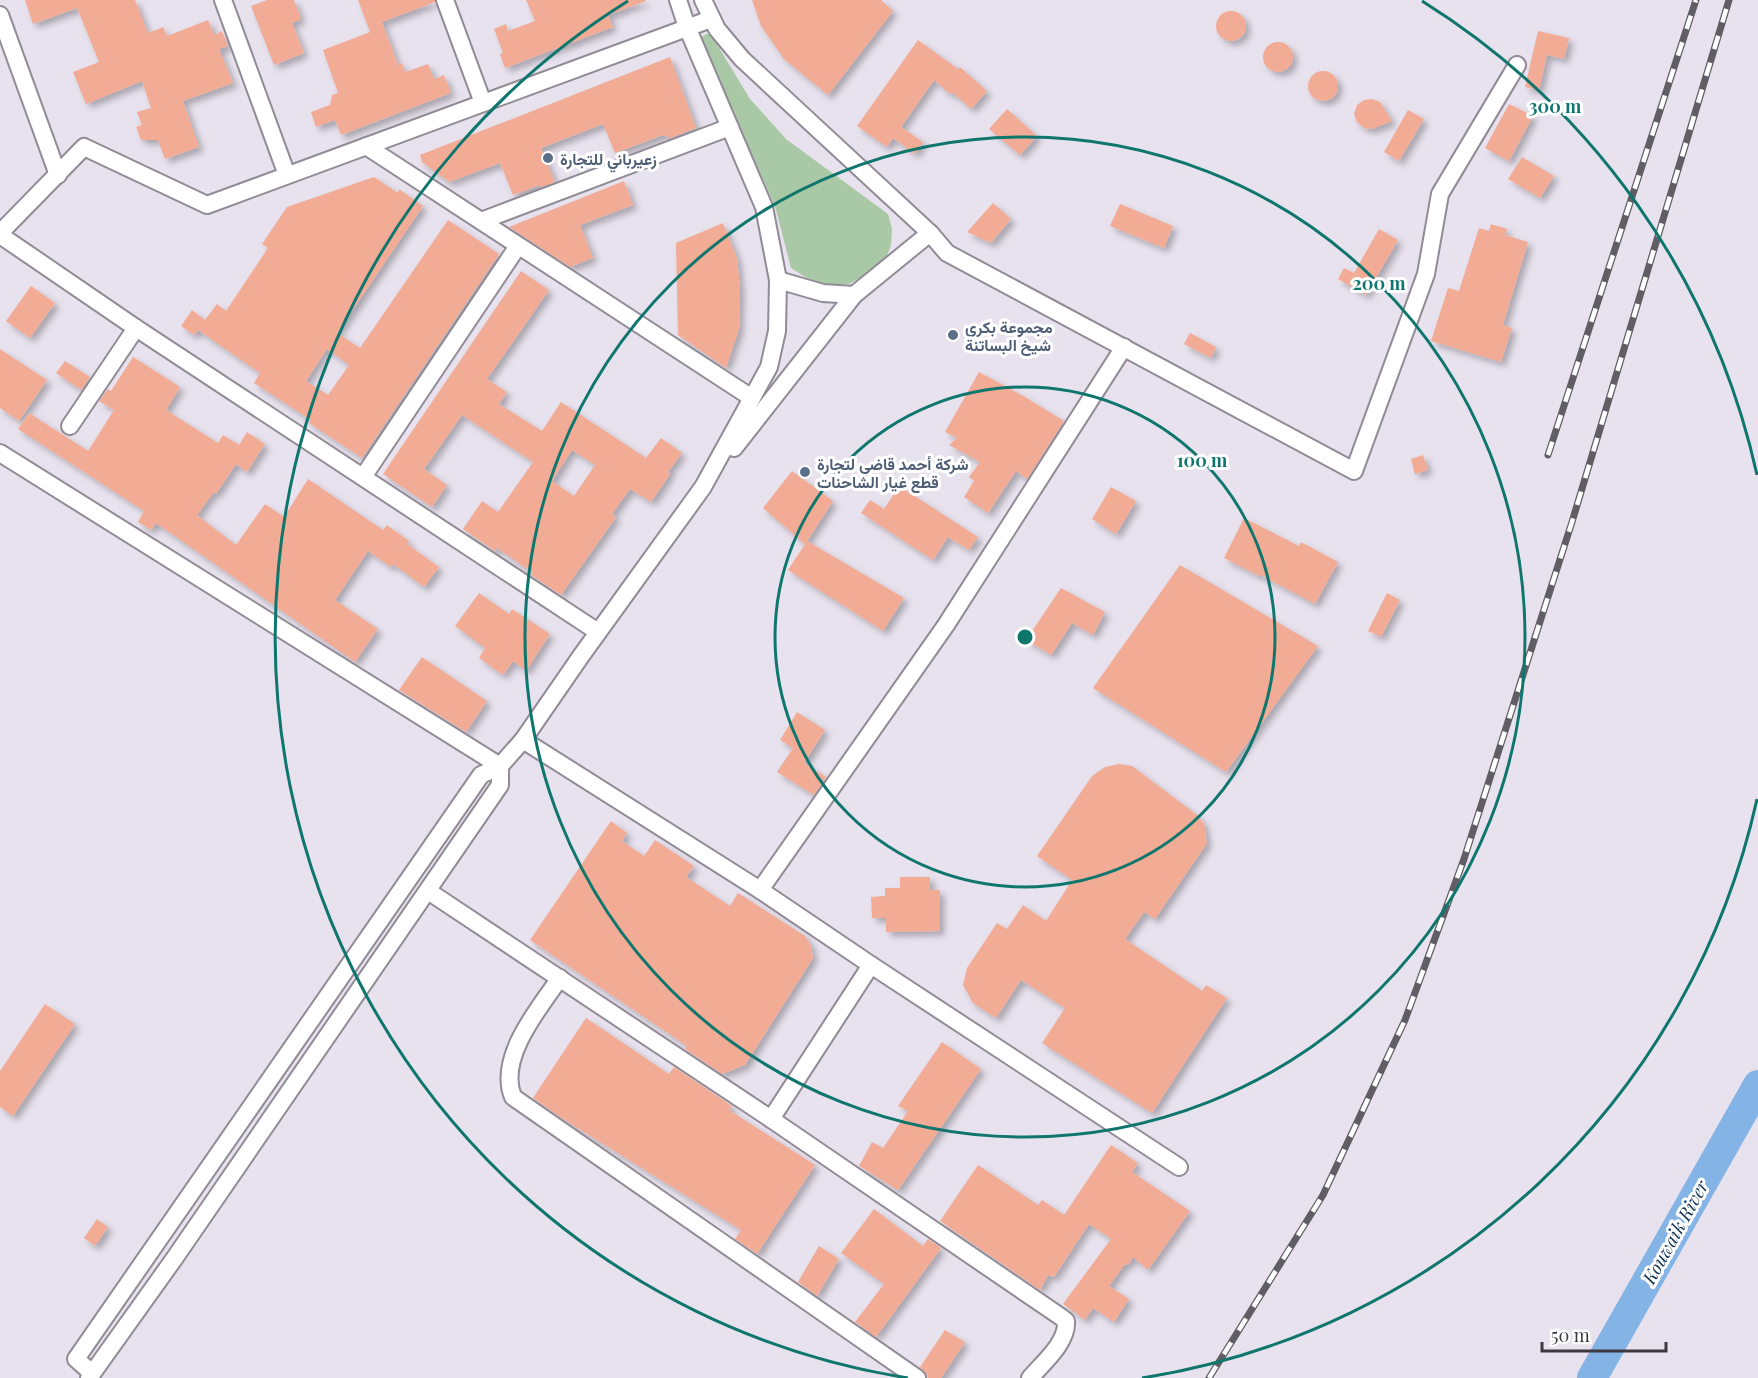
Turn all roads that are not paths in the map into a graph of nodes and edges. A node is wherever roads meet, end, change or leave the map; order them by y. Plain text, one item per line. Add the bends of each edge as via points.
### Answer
1 (224, 0) edge
2 (445, 0) edge
3 (678, 0) edge
4 (703, 0) edge
5 (0, 15) edge
6 (711, 19) junction
7 (687, 27) junction
8 (1517, 65) dead end
9 (483, 103) junction
10 (730, 127) junction
11 (366, 146) junction
12 (58, 175) junction
13 (287, 175) junction
14 (481, 221) junction
15 (930, 233) junction
16 (0, 234) edge
17 (518, 246) junction
18 (778, 280) junction
19 (854, 295) junction
20 (136, 328) junction
21 (1124, 347) junction
22 (752, 398) junction
23 (70, 426) dead end
24 (0, 453) edge
25 (363, 477) junction
26 (704, 487) junction
27 (598, 632) junction
28 (523, 740) junction
29 (500, 766) junction
30 (760, 890) junction
31 (428, 891) junction
32 (871, 965) junction
33 (560, 978) junction
34 (771, 1119) junction
35 (1179, 1167) dead end
36 (90, 1376) edge
37 (917, 1378) edge
38 (1030, 1378) edge

1 - 13 street
2 - 9 street
3 - 7 street
4 - 6 street
5 - 12 street
6 - 7 street
6 - 15 street via 742,59
7 - 9 street
7 - 10 street
8 - 21 street via 1440,194 1426,274 1354,471
9 - 11 street
10 - 14 street
10 - 18 street via 764,207
11 - 13 street
11 - 14 street
12 - 13 street via 84,147 207,204
12 - 16 street
14 - 17 street
15 - 19 street
15 - 21 street via 947,252
16 - 20 street
17 - 22 street
17 - 25 street
18 - 19 street via 823,293
18 - 22 street via 777,331 768,367
19 - 26 street
20 - 23 street
20 - 25 street
21 - 30 street via 946,625
22 - 26 street
24 - 29 street
25 - 27 street
26 - 27 street
27 - 28 street
28 - 29 street
28 - 30 street
29 - 31 street via 500,785
29 - 36 street via 481,775 76,1359
30 - 32 street
31 - 33 street
31 - 36 street
32 - 34 street
32 - 35 street
33 - 34 street
33 - 37 street via 525,1028 513,1057 513,1097
34 - 38 street via 1066,1321 1065,1333 1053,1352

